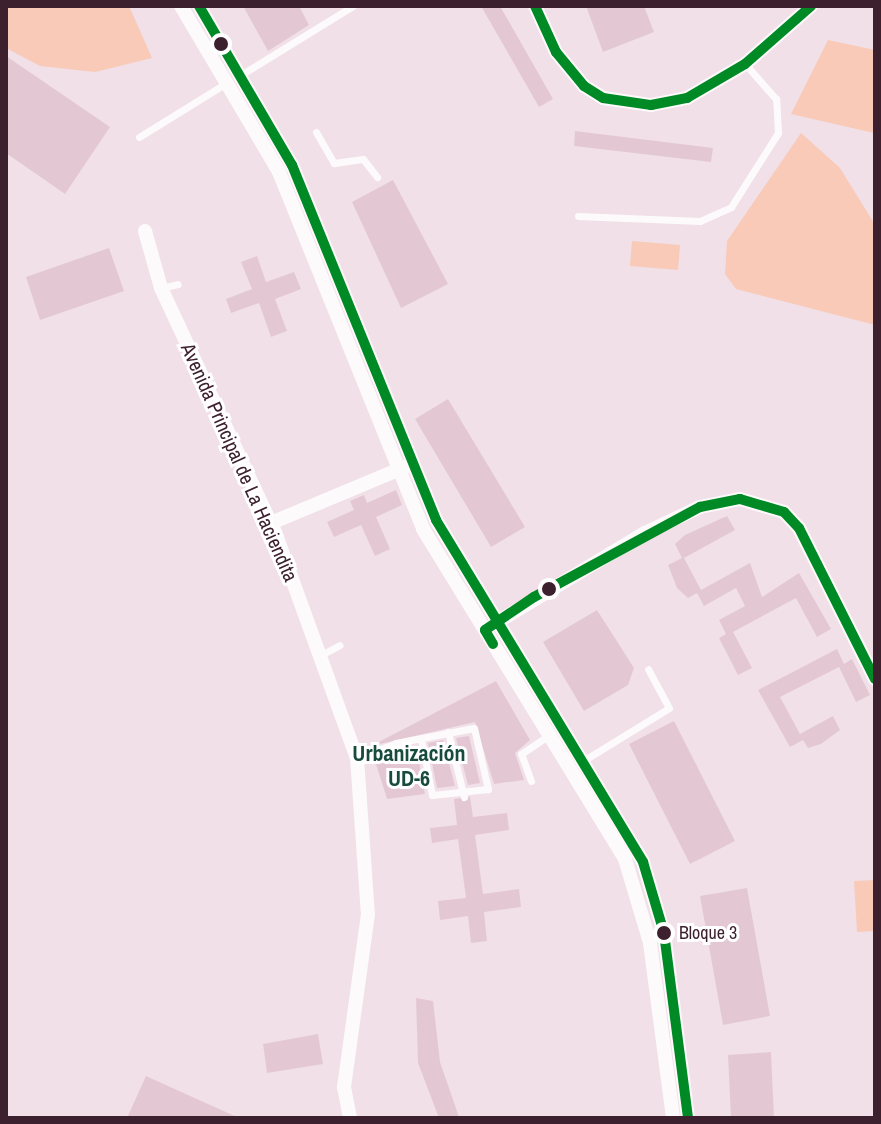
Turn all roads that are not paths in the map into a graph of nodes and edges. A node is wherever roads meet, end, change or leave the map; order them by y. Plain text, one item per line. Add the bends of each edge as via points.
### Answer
1 (181, 6) edge
2 (199, 6) edge
3 (353, 6) edge
4 (535, 6) edge
5 (811, 6) edge
6 (745, 64) junction
7 (316, 132) dead end
8 (139, 137) dead end
9 (277, 150) junction
10 (377, 177) dead end
11 (578, 216) dead end
12 (145, 231) dead end
13 (178, 284) dead end
14 (161, 288) junction
15 (405, 467) junction
16 (271, 523) junction
17 (499, 620) junction
18 (485, 630) junction
19 (340, 645) dead end
20 (321, 655) junction
21 (648, 669) dead end
22 (875, 679) edge
23 (565, 726) junction
24 (448, 732) junction
25 (552, 734) junction
26 (421, 739) junction
27 (357, 758) junction
28 (586, 759) junction
29 (573, 769) junction
30 (531, 781) dead end
31 (464, 797) junction
32 (350, 1118) edge
33 (673, 1118) edge
34 (688, 1118) edge

1 - 9 street
2 - 9 street
3 - 8 lane
4 - 6 street via 569,73 603,98 670,105
5 - 6 street
6 - 11 lane via 776,99 778,133 731,207 700,221
7 - 10 lane via 334,163 363,159
9 - 15 street
12 - 14 street, Avenida Principal de La Haciendita
13 - 14 lane
14 - 16 street, Avenida Principal de La Haciendita via 238,443
15 - 16 street
15 - 17 street
15 - 18 street via 423,529
16 - 20 street, Avenida Principal de La Haciendita
17 - 18 street
17 - 22 street via 645,533 700,507 740,499 784,512 799,528
17 - 23 street
18 - 25 street
19 - 20 lane
20 - 27 street, Avenida Principal de La Haciendita
21 - 28 lane via 669,708
23 - 25 lane
23 - 28 street
24 - 26 lane
24 - 31 lane
24 - 31 lane via 479,731 488,789
25 - 29 street
25 - 30 lane via 521,754
26 - 27 lane
26 - 31 lane via 432,795
27 - 32 street, Avenida Principal de La Haciendita via 368,914 339,1088
28 - 29 street
28 - 34 street via 656,900
29 - 33 street via 640,901

